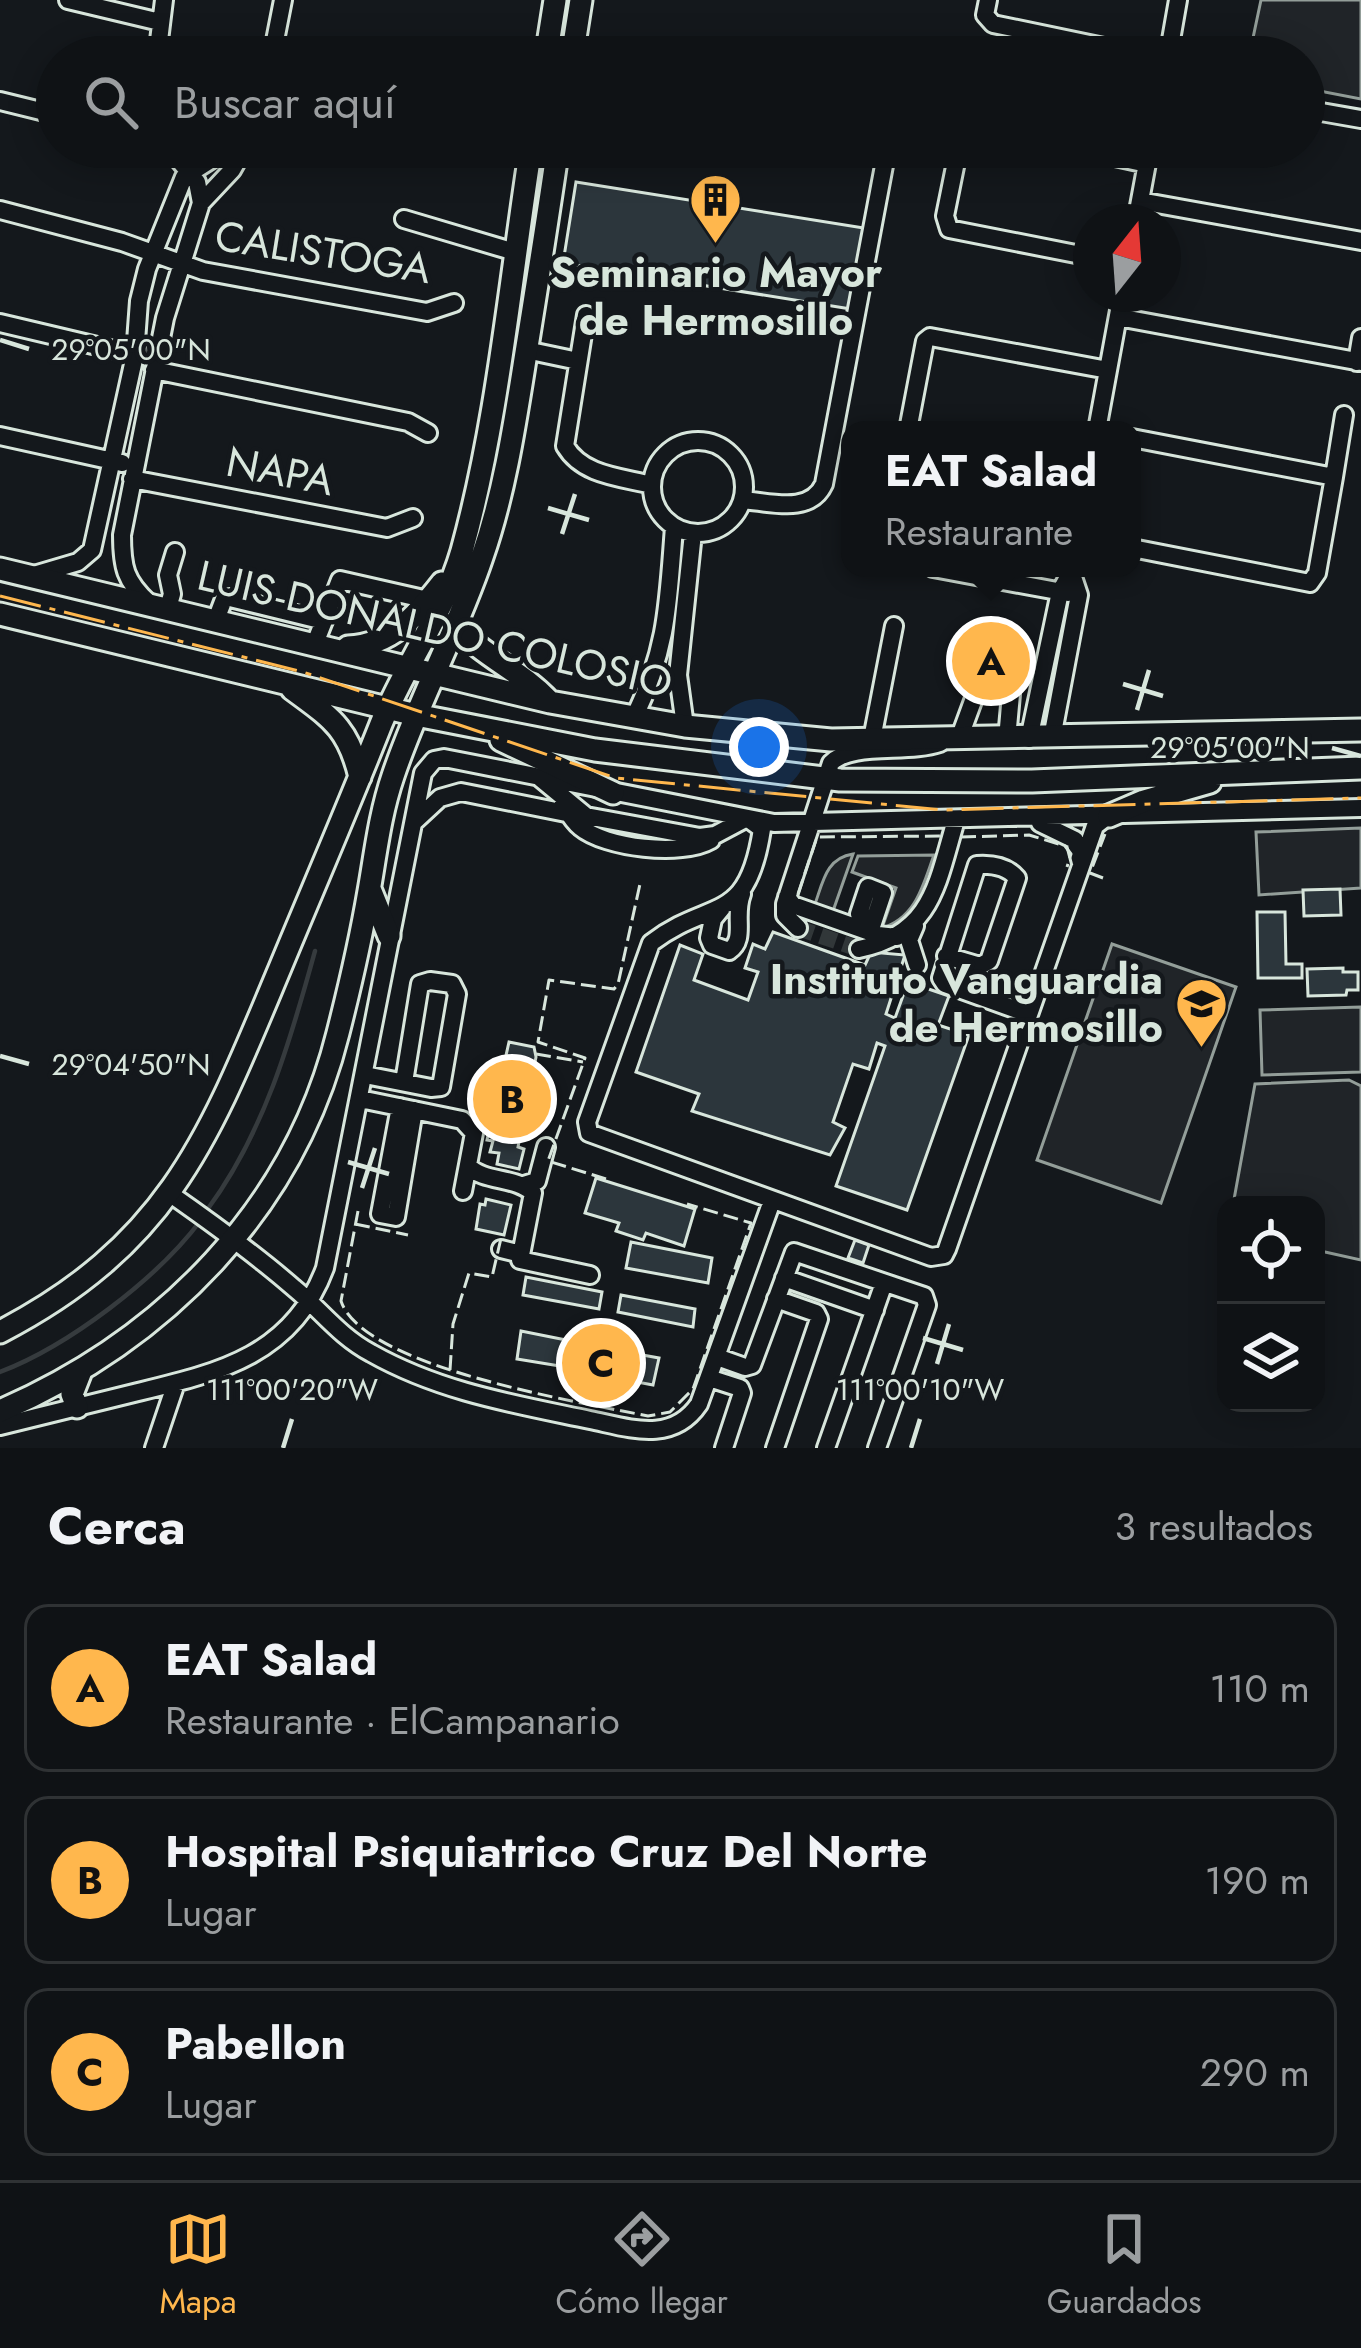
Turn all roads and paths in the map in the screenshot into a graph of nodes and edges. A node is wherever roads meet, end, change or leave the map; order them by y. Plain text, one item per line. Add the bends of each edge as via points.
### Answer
1 (68, 0) edge
2 (164, 0) edge
3 (555, 0) edge
4 (581, 0) edge
5 (1178, 0) edge
6 (278, 6) edge
7 (987, 10) edge
8 (160, 22) junction
9 (159, 36) edge
10 (274, 36) edge
11 (549, 36) edge
12 (575, 36) edge
13 (1051, 36) edge
14 (1172, 36) edge
15 (0, 101) edge
16 (36, 110) edge
17 (1325, 113) edge
18 (1361, 119) edge
19 (186, 168) edge
20 (197, 168) edge
21 (233, 168) edge
22 (528, 168) edge
23 (555, 168) edge
24 (884, 168) edge
25 (955, 168) edge
26 (1147, 168) edge
27 (190, 172) junction
28 (551, 197) junction
29 (1140, 201) junction
30 (201, 203) junction
31 (1139, 204) edge
32 (0, 210) edge
33 (404, 219) dead end
34 (1361, 241) edge
35 (515, 252) junction
36 (153, 253) junction
37 (1073, 253) edge
38 (181, 265) junction
39 (536, 291) junction
40 (454, 304) dead end
41 (1119, 312) edge
42 (586, 315) dead end
43 (1118, 317) junction
44 (0, 323) edge
45 (1361, 338) edge
46 (526, 350) junction
47 (135, 355) junction
48 (578, 361) junction
49 (1359, 362) edge
50 (154, 370) junction
51 (1108, 370) junction
52 (1344, 415) dead end
53 (910, 421) edge
54 (1099, 421) edge
55 (428, 433) dead end
56 (0, 436) edge
57 (1141, 440) edge
58 (114, 462) junction
59 (134, 472) junction
60 (1334, 477) junction
61 (652, 484) junction
62 (742, 500) junction
63 (412, 518) dead end
64 (674, 526) junction
65 (693, 533) junction
66 (1141, 550) edge
67 (175, 552) dead end
68 (460, 558) junction
69 (0, 569) edge
70 (27, 577) junction
71 (981, 577) edge
72 (1069, 577) edge
73 (1074, 577) edge
74 (1060, 592) junction
75 (1079, 596) junction
76 (428, 600) junction
77 (158, 605) junction
78 (0, 614) edge
79 (216, 620) junction
80 (324, 621) junction
81 (456, 626) junction
82 (894, 626) dead end
83 (673, 641) junction
84 (316, 646) junction
85 (410, 668) junction
86 (436, 676) junction
87 (282, 682) junction
88 (550, 702) junction
89 (388, 708) junction
90 (416, 715) junction
91 (634, 718) junction
92 (468, 724) junction
93 (685, 726) junction
94 (1361, 730) edge
95 (1030, 738) junction
96 (956, 739) junction
97 (872, 740) junction
98 (1361, 768) edge
99 (1233, 773) junction
100 (360, 777) junction
101 (539, 777) junction
102 (825, 778) junction
103 (613, 793) junction
104 (1361, 808) edge
105 (578, 814) junction
106 (1108, 816) junction
107 (747, 818) junction
108 (1022, 818) junction
109 (956, 820) junction
110 (412, 824) junction
111 (812, 824) junction
112 (1081, 866) junction
113 (370, 889) junction
114 (788, 897) junction
115 (916, 925) junction
116 (798, 928) dead end
117 (389, 936) junction
118 (897, 937) junction
119 (859, 949) tunnel mouth
120 (946, 956) junction
121 (917, 964) dead end
122 (1026, 1013) junction
123 (364, 1075) junction
124 (404, 1082) junction
125 (360, 1099) junction
126 (407, 1108) junction
127 (546, 1147) dead end
128 (468, 1166) junction
129 (532, 1186) junction
130 (463, 1191) dead end
131 (169, 1193) junction
132 (772, 1201) junction
133 (234, 1242) junction
134 (501, 1249) dead end
135 (521, 1254) junction
136 (590, 1275) dead end
137 (784, 1278) junction
138 (320, 1281) junction
139 (884, 1282) junction
140 (776, 1299) junction
141 (309, 1301) junction
142 (874, 1310) junction
143 (294, 1320) junction
144 (327, 1322) junction
145 (0, 1332) edge
146 (717, 1357) junction
147 (81, 1372) junction
148 (709, 1378) junction
149 (176, 1383) junction
150 (77, 1407) junction
151 (0, 1411) edge
152 (0, 1426) edge
153 (655, 1440) edge
154 (154, 1448) edge
155 (724, 1448) edge
156 (775, 1448) edge
157 (826, 1448) edge
158 (877, 1448) edge

1 - 8 street
2 - 8 street
3 - 11 main road
4 - 12 main road
5 - 14 street
6 - 10 street
7 - 13 street via 993,24
8 - 9 street
15 - 16 street
17 - 18 street
19 - 27 street
20 - 27 street
21 - 30 street
22 - 35 main road
23 - 28 main road
24 - 62 street via 824,484 804,504
25 - 37 street via 950,229
26 - 29 street
27 - 30 street
27 - 36 street
28 - 35 main road
28 - 39 main road
29 - 31 street
29 - 34 street
30 - 38 street
32 - 36 street, CALISTOGA
33 - 35 street
35 - 39 main road
35 - 68 main road
36 - 38 street, CALISTOGA
36 - 47 street
38 - 40 street, CALISTOGA via 428,312
38 - 50 street
39 - 46 main road
41 - 43 street
42 - 48 street
43 - 49 street
43 - 51 street
44 - 47 street
45 - 49 street
46 - 48 street
46 - 81 main road via 507,465
47 - 58 street
48 - 61 street via 565,446 574,461
50 - 55 street via 408,422
50 - 59 street
51 - 53 street via 930,337
51 - 54 street
52 - 60 street
56 - 58 street, NAPA
57 - 60 street
58 - 59 street, NAPA
58 - 70 street via 92,550
59 - 63 street, NAPA via 387,528
59 - 77 street via 122,567 133,588
60 - 66 street via 1310,583
61 - 62 street via 671,449 698,441 734,460
61 - 64 street via 654,501
62 - 65 street via 718,528
64 - 65 street
64 - 83 street
65 - 83 street
67 - 77 street via 172,594
68 - 76 main road
68 - 85 main road
69 - 70 main road, LUIS DONALDO COLOSIO
70 - 77 main road, LUIS DONALDO COLOSIO
71 - 74 street
72 - 74 street
73 - 75 street
74 - 75 street
74 - 95 street
75 - 95 street
76 - 80 street via 340,580
76 - 84 main road via 406,625 371,644
77 - 79 main road, LUIS DONALDO COLOSIO
78 - 87 main road, LUIS DONALDO COLOSIO
79 - 80 street via 230,598
79 - 84 main road, LUIS DONALDO COLOSIO
80 - 84 street
81 - 86 main road
81 - 88 main road
82 - 97 street
83 - 91 street
83 - 93 street
84 - 85 main road, LUIS DONALDO COLOSIO
85 - 86 main road, LUIS DONALDO COLOSIO
85 - 89 main road
86 - 88 main road, LUIS DONALDO COLOSIO
86 - 90 main road
87 - 89 main road, LUIS DONALDO COLOSIO
87 - 100 main road via 333,718
88 - 91 main road, LUIS DONALDO COLOSIO
89 - 90 main road, LUIS DONALDO COLOSIO
89 - 100 main road
90 - 92 main road, LUIS DONALDO COLOSIO
90 - 113 main road via 382,813
91 - 93 main road, LUIS DONALDO COLOSIO
92 - 102 main road, LUIS DONALDO COLOSIO via 596,750
92 - 103 main road
93 - 97 main road, LUIS DONALDO COLOSIO
94 - 95 main road, LUIS DONALDO COLOSIO
95 - 96 main road, LUIS DONALDO COLOSIO
95 - 96 street via 1012,694 977,690
96 - 97 main road, LUIS DONALDO COLOSIO
96 - 102 street via 918,751 845,752
98 - 99 main road, LUIS DONALDO COLOSIO
99 - 102 main road, LUIS DONALDO COLOSIO
99 - 106 main road
100 - 131 main road via 223,1105
101 - 103 street
101 - 105 street
101 - 110 street via 432,760
102 - 111 street
103 - 107 street
104 - 106 street
105 - 107 street via 592,835 664,850 701,846
105 - 110 street via 461,792 440,798
106 - 108 street
106 - 112 street via 1095,826
107 - 111 street
107 - 132 street via 762,834 742,892 721,914 651,943 586,1128 595,1138
108 - 109 street
108 - 112 street via 1066,832 1080,848
109 - 111 street
109 - 115 street
110 - 117 street
111 - 114 street
112 - 122 street
113 - 117 main road
113 - 133 main road via 322,1083 282,1170
114 - 116 street via 785,915
114 - 118 street
115 - 118 street
115 - 121 street via 909,940
117 - 123 street
118 - 119 street
120 - 120 street via 977,865 1018,878 989,962
120 - 122 street via 945,984
122 - 132 street via 944,1255
123 - 124 street
123 - 125 street
124 - 124 street via 441,1087 452,985 420,984
125 - 126 street
125 - 138 street
126 - 126 street via 380,1214 396,1217
126 - 128 street via 470,1125
127 - 129 street
128 - 129 street
128 - 130 street
129 - 135 street
131 - 133 street
131 - 145 main road via 103,1265
132 - 146 street
133 - 141 street
133 - 147 main road via 159,1316
134 - 135 street
135 - 136 street via 520,1260
137 - 139 street via 798,1252
137 - 140 street
137 - 142 street
138 - 141 street
138 - 144 street via 317,1302
139 - 142 street
139 - 158 street via 927,1300
140 - 146 street via 752,1365
140 - 156 street via 820,1319
141 - 143 street
141 - 144 street
142 - 157 street
143 - 144 street
143 - 149 street via 247,1359
144 - 153 street via 370,1353 438,1384
146 - 148 street
147 - 150 main road via 71,1394
147 - 151 main road
148 - 153 street via 692,1415
148 - 155 street via 742,1390
149 - 150 street
149 - 154 street
150 - 152 street

